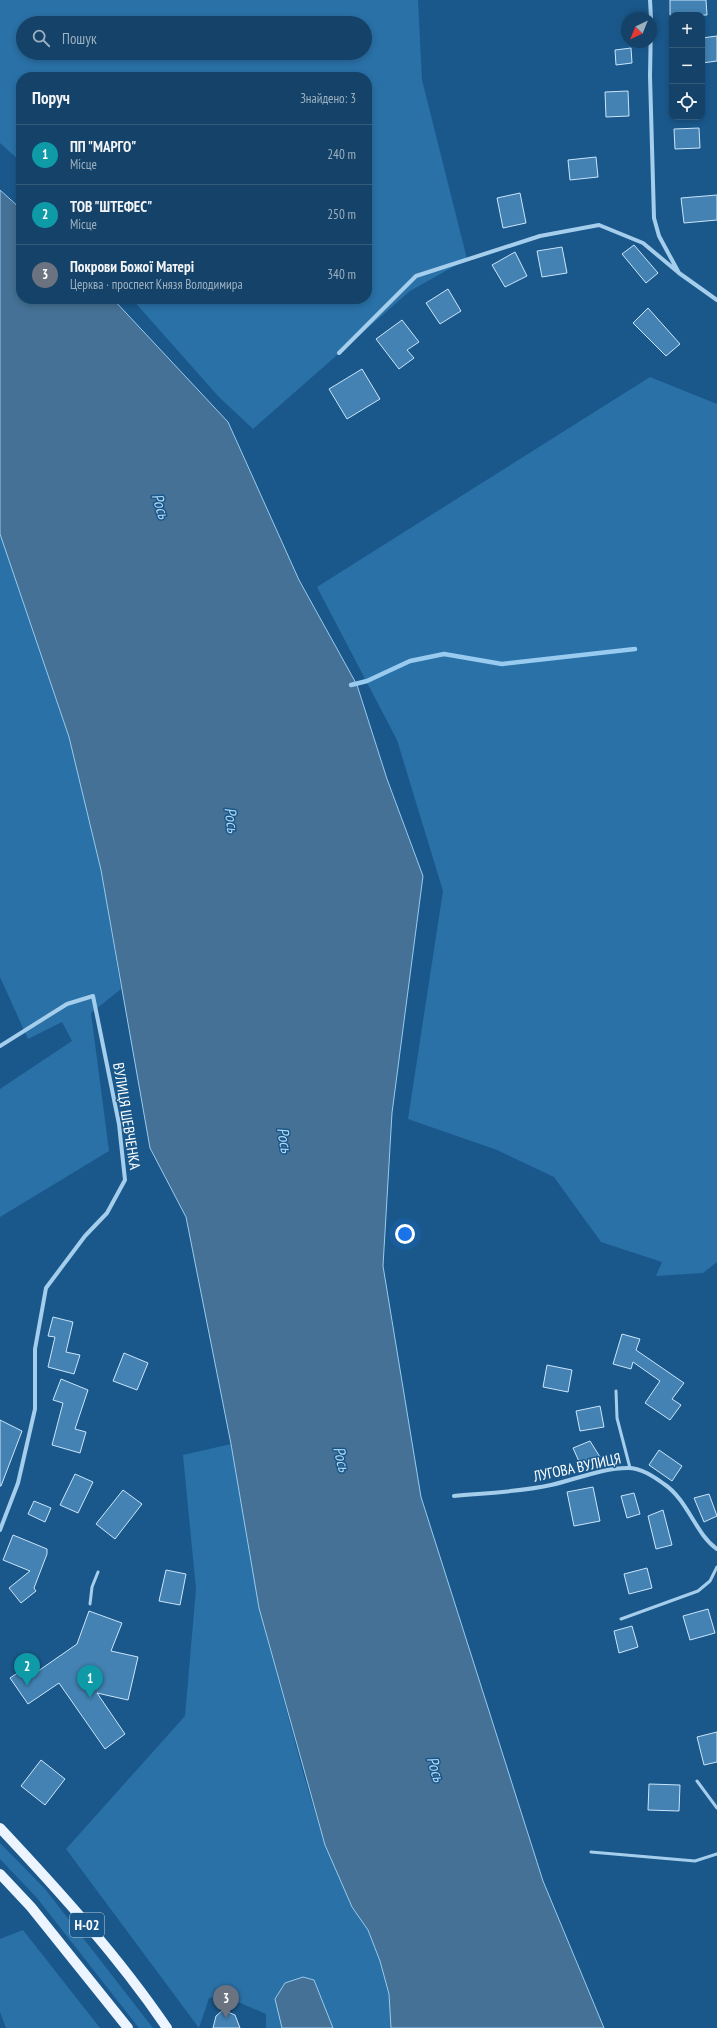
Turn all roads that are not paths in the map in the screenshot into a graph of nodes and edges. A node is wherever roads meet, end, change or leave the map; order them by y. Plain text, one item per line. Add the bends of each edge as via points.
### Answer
1 (650, 0) edge
2 (651, 12) edge
3 (651, 48) edge
4 (679, 273) junction
5 (717, 300) edge
6 (339, 353) dead end
7 (0, 1046) edge
8 (616, 1391) dead end
9 (630, 1468) junction
10 (454, 1496) dead end
11 (0, 1530) edge
12 (717, 1549) edge
13 (717, 1567) edge
14 (98, 1572) dead end
15 (90, 1604) dead end
16 (621, 1618) dead end
17 (697, 1780) dead end
18 (717, 1808) edge
19 (0, 1828) edge
20 (591, 1852) dead end
21 (717, 1854) edge
22 (0, 1874) edge
23 (126, 2027) edge
24 (167, 2028) edge

1 - 2 street
3 - 4 street via 654,218 659,236
4 - 5 street
4 - 6 street via 643,243 599,224 540,236 416,276
7 - 11 street, ВУЛИЦЯ ШЕВЧЕНКА via 67,1004 93,996 119,1124 125,1180 107,1213 85,1236 46,1288 35,1349 35,1409 18,1483
8 - 9 lane via 616,1418
9 - 10 street, ЛУГОВА ВУЛИЦЯ via 608,1469 524,1490
9 - 12 street, ЛУГОВА ВУЛИЦЯ via 644,1471 666,1485 683,1502 710,1544
13 - 16 lane via 710,1581 698,1591
14 - 15 lane via 92,1587
17 - 18 lane
19 - 24 main road, Н-02 via 54,1885
20 - 21 lane via 695,1861
22 - 23 main road, Н-02 via 31,1906

